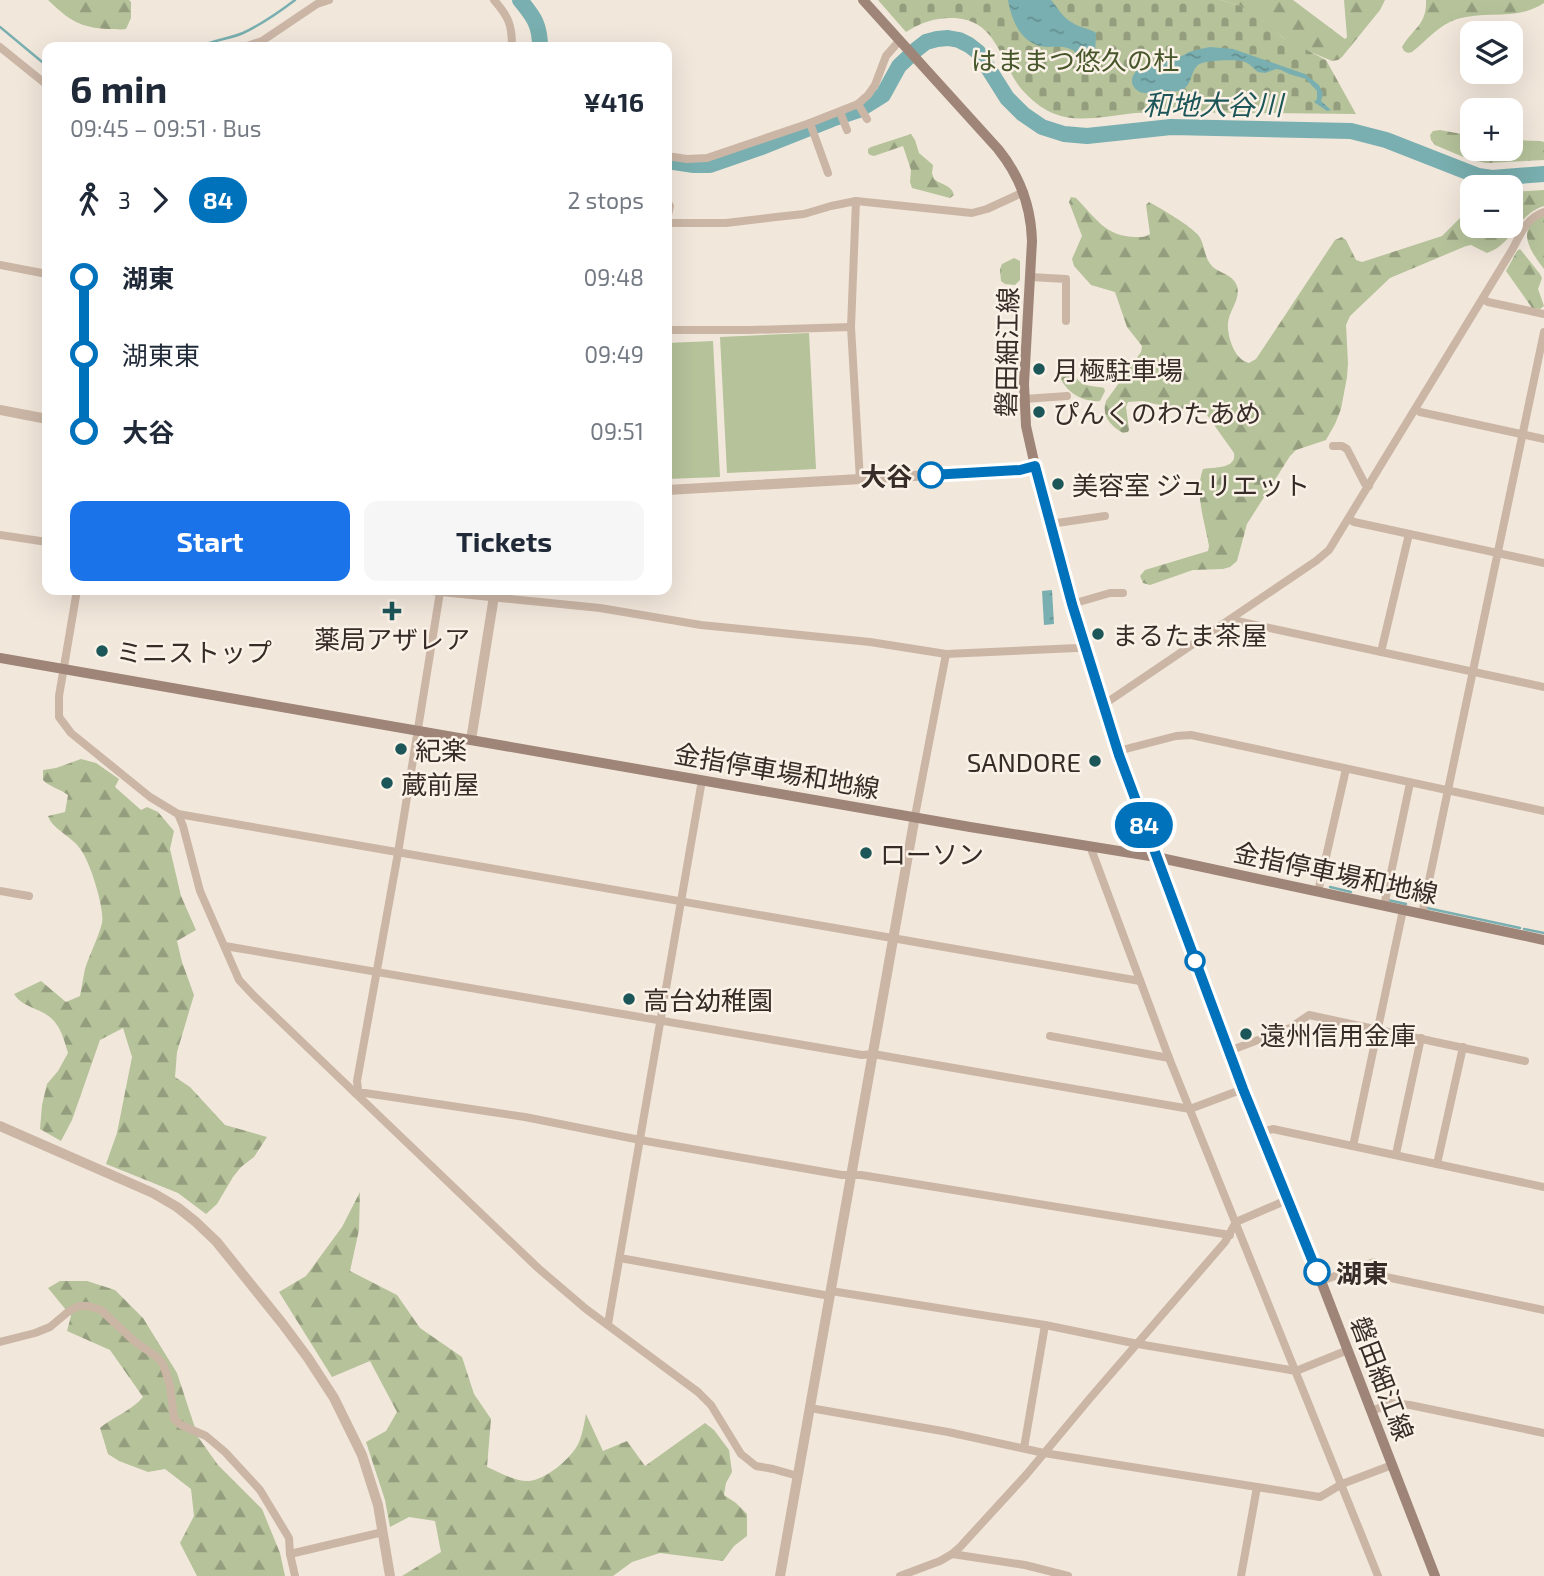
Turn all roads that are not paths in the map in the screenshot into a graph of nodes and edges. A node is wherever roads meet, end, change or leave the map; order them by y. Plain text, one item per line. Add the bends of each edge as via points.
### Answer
1 (329, 0) edge
2 (494, 0) edge
3 (863, 0) edge
4 (259, 42) edge
5 (512, 42) edge
6 (902, 43) junction
7 (0, 47) edge
8 (42, 81) edge
9 (858, 104) junction
10 (840, 112) junction
11 (867, 119) dead end
12 (810, 123) junction
13 (847, 130) dead end
14 (672, 157) edge
15 (828, 173) dead end
16 (1024, 192) junction
17 (856, 201) junction
18 (1544, 212) edge
19 (672, 221) edge
20 (0, 265) edge
21 (42, 273) edge
22 (1030, 277) junction
23 (1483, 299) junction
24 (1544, 314) edge
25 (1066, 321) dead end
26 (851, 327) junction
27 (672, 330) edge
28 (1544, 332) edge
29 (1067, 396) dead end
30 (1024, 399) junction
31 (1416, 409) junction
32 (0, 410) edge
33 (42, 418) edge
34 (1522, 434) junction
35 (1544, 439) edge
36 (1333, 446) dead end
37 (1035, 466) junction
38 (860, 480) junction
39 (1369, 486) junction
40 (672, 489) edge
41 (1105, 516) dead end
42 (1349, 519) junction
43 (1050, 524) junction
44 (1409, 534) junction
45 (0, 535) edge
46 (42, 541) edge
47 (1497, 553) junction
48 (1544, 563) edge
49 (1123, 593) dead end
50 (76, 595) edge
51 (440, 595) edge
52 (494, 595) edge
53 (502, 595) edge
54 (1072, 604) junction
55 (1234, 617) junction
56 (1084, 645) junction
57 (1381, 652) junction
58 (946, 654) junction
59 (0, 658) edge
60 (63, 670) junction
61 (1472, 672) junction
62 (1544, 687) edge
63 (1102, 704) junction
64 (417, 731) junction
65 (471, 740) junction
66 (1118, 751) junction
67 (1346, 769) junction
68 (702, 780) junction
69 (1410, 783) junction
70 (1447, 791) junction
71 (1544, 811) edge
72 (177, 814) junction
73 (915, 816) junction
74 (1090, 846) junction
75 (398, 853) junction
76 (1156, 857) junction
77 (0, 891) edge
78 (1318, 892) junction
79 (29, 896) dead end
80 (682, 902) junction
81 (1384, 906) junction
82 (1403, 910) junction
83 (1422, 914) junction
84 (894, 938) junction
85 (1544, 940) edge
86 (225, 946) junction
87 (376, 972) junction
88 (1140, 981) junction
89 (661, 1020) junction
90 (1377, 1028) junction
91 (1050, 1036) dead end
92 (1420, 1038) junction
93 (1463, 1047) junction
94 (1229, 1051) junction
95 (873, 1054) junction
96 (1169, 1058) junction
97 (1525, 1061) dead end
98 (1243, 1089) junction
99 (355, 1093) junction
100 (1190, 1109) junction
101 (0, 1126) edge
102 (1261, 1132) junction
103 (640, 1140) junction
104 (1353, 1146) junction
105 (1396, 1154) junction
106 (1437, 1164) junction
107 (852, 1174) junction
108 (1544, 1187) edge
109 (1287, 1200) junction
110 (1236, 1222) junction
111 (1230, 1235) junction
112 (620, 1258) junction
113 (1321, 1281) junction
114 (831, 1294) junction
115 (1544, 1310) edge
116 (608, 1324) junction
117 (1045, 1325) junction
118 (0, 1342) edge
119 (1138, 1344) junction
120 (1348, 1350) junction
121 (1296, 1371) junction
122 (810, 1408) junction
123 (1371, 1411) junction
124 (1544, 1433) edge
125 (1024, 1448) junction
126 (1044, 1453) junction
127 (1392, 1465) junction
128 (798, 1476) junction
129 (1342, 1484) junction
130 (1257, 1487) junction
131 (383, 1532) junction
132 (290, 1554) junction
133 (952, 1554) junction
134 (295, 1576) edge
135 (390, 1576) edge
136 (780, 1576) edge
137 (900, 1576) edge
138 (1068, 1576) edge
139 (1241, 1576) edge
140 (1378, 1576) edge
141 (1435, 1576) edge

1 - 4 street
2 - 5 street via 512,29
3 - 6 main road, 磐田細江線
6 - 9 street via 886,56 875,85
6 - 16 main road, 磐田細江線 via 1005,158
7 - 8 street
9 - 10 street
9 - 11 street
10 - 12 street
10 - 13 street
12 - 14 street via 707,158
12 - 15 street
16 - 17 street via 972,213
16 - 22 main road, 磐田細江線 via 1031,230
17 - 19 street via 804,214 726,223
17 - 26 street
18 - 23 street via 1524,227
20 - 21 street
22 - 25 street via 1066,279
22 - 30 main road, 磐田細江線
23 - 24 street
23 - 31 street
26 - 27 street
26 - 38 street
28 - 34 street
29 - 30 street
30 - 37 main road, 磐田細江線
31 - 34 street
31 - 39 street
32 - 33 street
34 - 35 street
34 - 47 street
36 - 39 street via 1347,449
37 - 38 street
37 - 43 main road, 磐田細江線
38 - 40 street
39 - 42 street
41 - 43 street
42 - 44 street
42 - 55 street via 1323,556
43 - 54 main road, 磐田細江線
44 - 47 street
44 - 57 street
45 - 46 street
47 - 48 street
47 - 61 street
49 - 54 street
50 - 60 street
51 - 64 street
52 - 65 street
53 - 58 street
54 - 56 main road, 磐田細江線
55 - 57 street
55 - 63 street
56 - 58 street
56 - 63 main road, 磐田細江線
57 - 61 street
58 - 73 street
59 - 60 main road, 金指停車場和地線
60 - 64 main road, 金指停車場和地線
60 - 72 street via 59,717 71,733
61 - 62 street
61 - 70 street
63 - 66 main road, 磐田細江線
64 - 65 main road, 金指停車場和地線
64 - 75 street
65 - 68 main road, 金指停車場和地線
66 - 67 street via 1186,735
66 - 76 main road, 磐田細江線
67 - 69 street
67 - 78 street
68 - 73 main road, 金指停車場和地線
68 - 80 street
69 - 70 street
69 - 81 street
70 - 71 street
70 - 83 street
72 - 75 street
72 - 86 street via 200,891
73 - 74 main road, 金指停車場和地線
73 - 84 street
74 - 76 main road, 金指停車場和地線
74 - 88 street
75 - 80 street
75 - 87 street
76 - 78 main road, 金指停車場和地線
76 - 94 main road, 磐田細江線
77 - 79 street
78 - 81 main road, 金指停車場和地線
80 - 84 street
80 - 89 street
81 - 82 main road, 金指停車場和地線
82 - 83 main road, 金指停車場和地線
82 - 90 street
83 - 85 main road, 金指停車場和地線
84 - 88 street
84 - 95 street
86 - 87 street
86 - 99 street via 239,980
87 - 89 street
87 - 99 street
88 - 96 street
89 - 95 street
89 - 103 street
90 - 92 street
90 - 94 street via 1309,1015 1290,1028
90 - 104 street
91 - 96 street
92 - 93 street
92 - 105 street
93 - 97 street
93 - 106 street
94 - 98 main road, 磐田細江線
95 - 100 street
95 - 107 street
96 - 100 street
98 - 100 street
98 - 102 main road, 磐田細江線
99 - 103 street via 525,1117
99 - 116 street via 538,1268
100 - 110 street
101 - 131 street via 153,1193 216,1241 289,1332 334,1398 362,1455
102 - 104 street via 1273,1129
102 - 109 main road, 磐田細江線
103 - 107 street
103 - 112 street
104 - 105 street
105 - 106 street
106 - 108 street
107 - 111 street
107 - 114 street
109 - 110 street
109 - 113 main road, 磐田細江線
110 - 111 street
110 - 121 street
111 - 119 street
112 - 114 street
112 - 116 street
113 - 115 street via 1374,1262 1386,1277
113 - 120 main road, 磐田細江線
114 - 117 street
114 - 122 street
116 - 128 street via 698,1392 741,1454 756,1466
117 - 119 street
117 - 125 street
118 - 132 street via 50,1327 79,1306 101,1310 163,1364 174,1419 206,1436 260,1490 289,1538
119 - 121 street
119 - 126 street
120 - 121 street
120 - 123 main road, 磐田細江線
121 - 129 street
122 - 125 street
122 - 128 street
123 - 124 street via 1391,1404 1409,1405
123 - 127 main road, 磐田細江線
125 - 126 street
126 - 130 street
126 - 133 street
127 - 129 street
127 - 141 main road, 磐田細江線
128 - 136 street
129 - 130 street via 1320,1497
129 - 140 street
130 - 139 street
131 - 132 street
131 - 135 street
132 - 134 street
133 - 137 street
133 - 138 street

